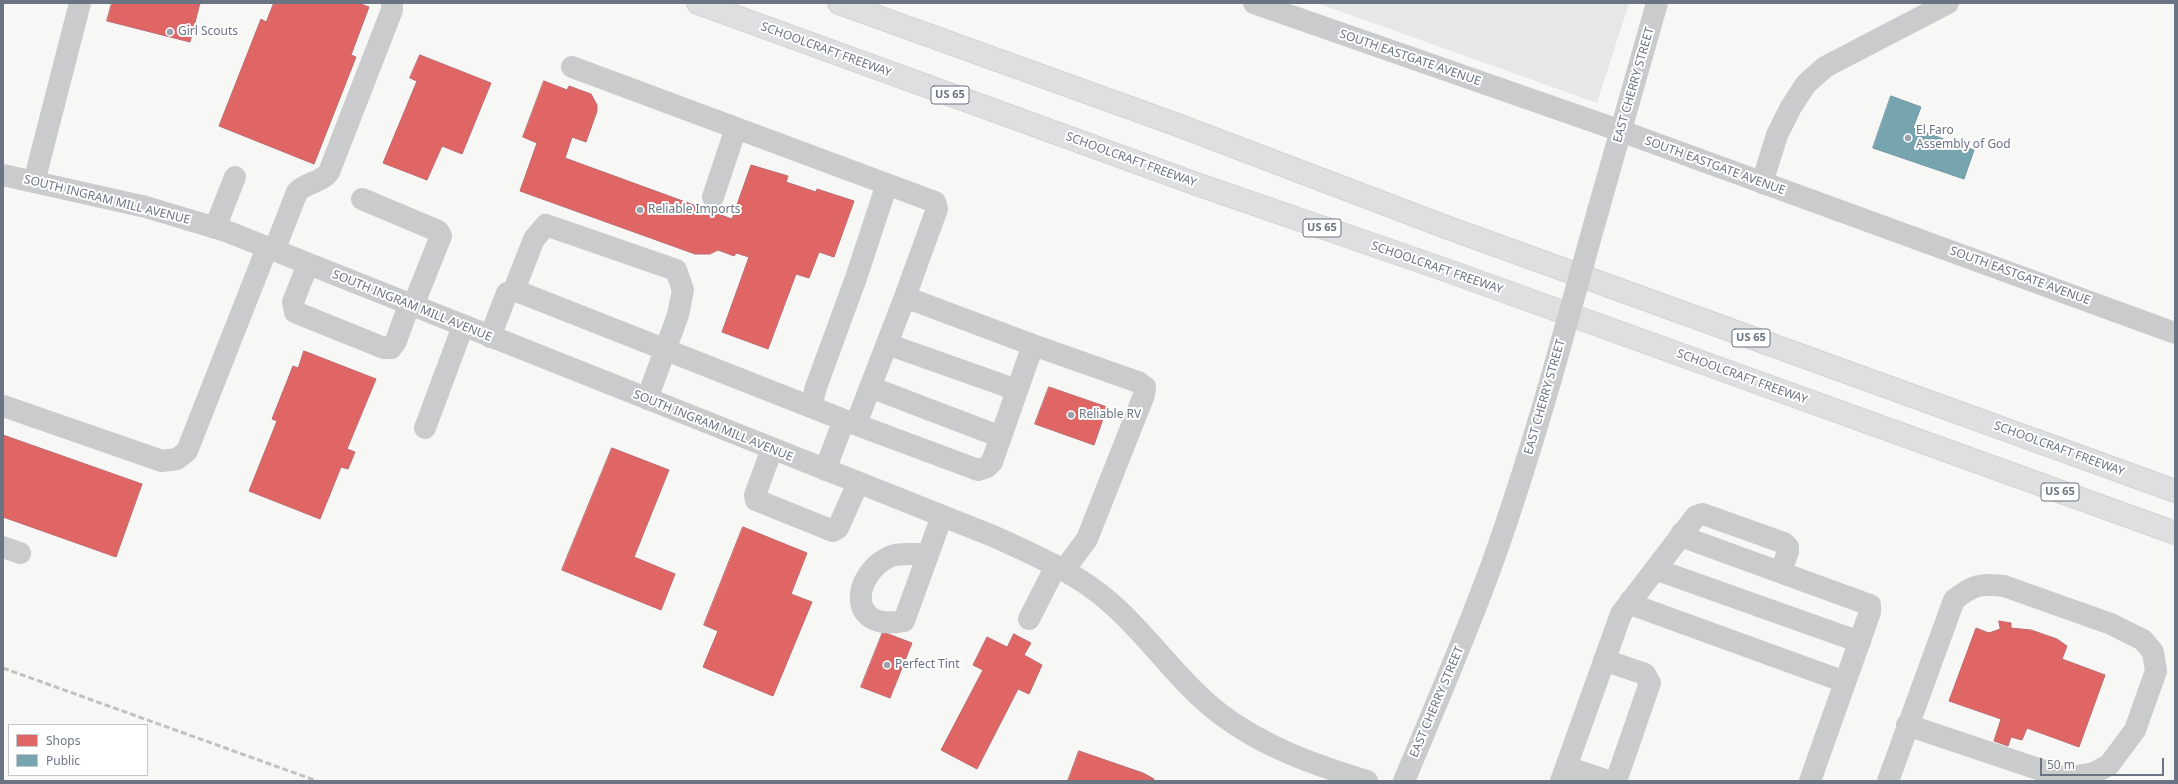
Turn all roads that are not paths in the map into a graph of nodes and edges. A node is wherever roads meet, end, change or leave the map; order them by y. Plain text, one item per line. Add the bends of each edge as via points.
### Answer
1 (80, 3) edge
2 (392, 3) edge
3 (698, 3) edge
4 (839, 3) edge
5 (1254, 3) edge
6 (1657, 3) edge
7 (1948, 3) edge
8 (572, 67) dead end
9 (736, 128) junction
10 (1622, 131) junction
11 (3, 175) edge
12 (235, 177) dead end
13 (34, 182) junction
14 (1762, 183) junction
15 (887, 184) junction
16 (713, 197) dead end
17 (362, 199) dead end
18 (215, 228) junction
19 (270, 249) junction
20 (308, 264) junction
21 (511, 291) junction
22 (905, 297) junction
23 (411, 306) junction
24 (463, 326) junction
25 (2175, 333) edge
26 (490, 337) junction
27 (887, 344) junction
28 (1033, 345) junction
29 (666, 349) junction
30 (870, 387) junction
31 (1017, 390) junction
32 (647, 399) junction
33 (3, 406) edge
34 (811, 407) junction
35 (850, 422) junction
36 (425, 428) dead end
37 (1001, 437) junction
38 (772, 449) junction
39 (825, 470) junction
40 (858, 483) junction
41 (2175, 491) edge
42 (942, 516) junction
43 (2175, 534) edge
44 (928, 554) dead end
45 (1657, 567) junction
46 (1060, 568) junction
47 (1630, 601) junction
48 (1029, 619) dead end
49 (1860, 642) junction
50 (1604, 660) junction
51 (1845, 682) junction
52 (1908, 725) junction
53 (1564, 774) edge
54 (1367, 781) edge
55 (1404, 781) edge
56 (1608, 781) edge
57 (1616, 781) edge
58 (1810, 781) edge
59 (1888, 781) edge

1 - 13 street
2 - 19 street via 392,10 329,172 323,179 300,188
3 - 43 highway, SCHOOLCRAFT FREEWAY / US 65
4 - 41 highway, SCHOOLCRAFT FREEWAY / US 65 via 1175,124 1446,227
5 - 10 street, SOUTH EASTGATE AVENUE
6 - 10 street, EAST CHERRY STREET
7 - 14 street via 1825,67 1806,84 1777,135
8 - 9 street
9 - 15 street
9 - 16 street
10 - 14 street, SOUTH EASTGATE AVENUE
10 - 55 street, EAST CHERRY STREET, bridge via 1523,473 1459,651
11 - 13 street, SOUTH INGRAM MILL AVENUE
12 - 18 street
13 - 18 street, SOUTH INGRAM MILL AVENUE via 146,207
14 - 25 street, SOUTH EASTGATE AVENUE
15 - 22 street via 935,202 937,209
15 - 34 street
17 - 23 street via 438,231 440,236
18 - 19 street, SOUTH INGRAM MILL AVENUE
19 - 20 street, SOUTH INGRAM MILL AVENUE
19 - 33 street via 187,451 177,459 162,461
20 - 23 street, SOUTH INGRAM MILL AVENUE
20 - 23 street via 293,302 295,312 384,348 391,348
21 - 26 street
21 - 29 street
21 - 29 street via 534,239 546,225 676,270 683,290 678,315
22 - 27 street
22 - 28 street
23 - 24 street, SOUTH INGRAM MILL AVENUE
24 - 26 street, SOUTH INGRAM MILL AVENUE
24 - 36 street
26 - 32 street, SOUTH INGRAM MILL AVENUE
27 - 30 street
27 - 31 street
28 - 31 street
28 - 46 street via 1138,382 1145,387 1087,539
29 - 32 street
29 - 34 street
30 - 35 street
30 - 37 street
31 - 37 street
32 - 38 street, SOUTH INGRAM MILL AVENUE
34 - 35 street
35 - 37 street via 978,470 992,462
35 - 39 street
38 - 39 street, SOUTH INGRAM MILL AVENUE
38 - 40 street via 755,495 756,500 833,531 838,528
39 - 40 street, SOUTH INGRAM MILL AVENUE
40 - 42 street, SOUTH INGRAM MILL AVENUE
42 - 44 street
42 - 46 street, SOUTH INGRAM MILL AVENUE via 993,536
45 - 47 street
45 - 49 street via 1663,572
45 - 49 street via 1699,514 1784,543 1788,551 1781,572 1870,605
46 - 48 street
46 - 54 street, SOUTH INGRAM MILL AVENUE via 1112,605 1197,695 1241,729 1294,756
47 - 50 street via 1618,620
47 - 51 street via 1633,605
49 - 51 street
50 - 53 street
50 - 57 street via 1645,674 1650,683
51 - 58 street
52 - 52 street via 2065,778 2094,773 2109,765 2135,730 2156,671 2153,652 2144,640 2111,624 2004,586 1986,583 1970,588 1954,600
52 - 59 street
53 - 56 street

